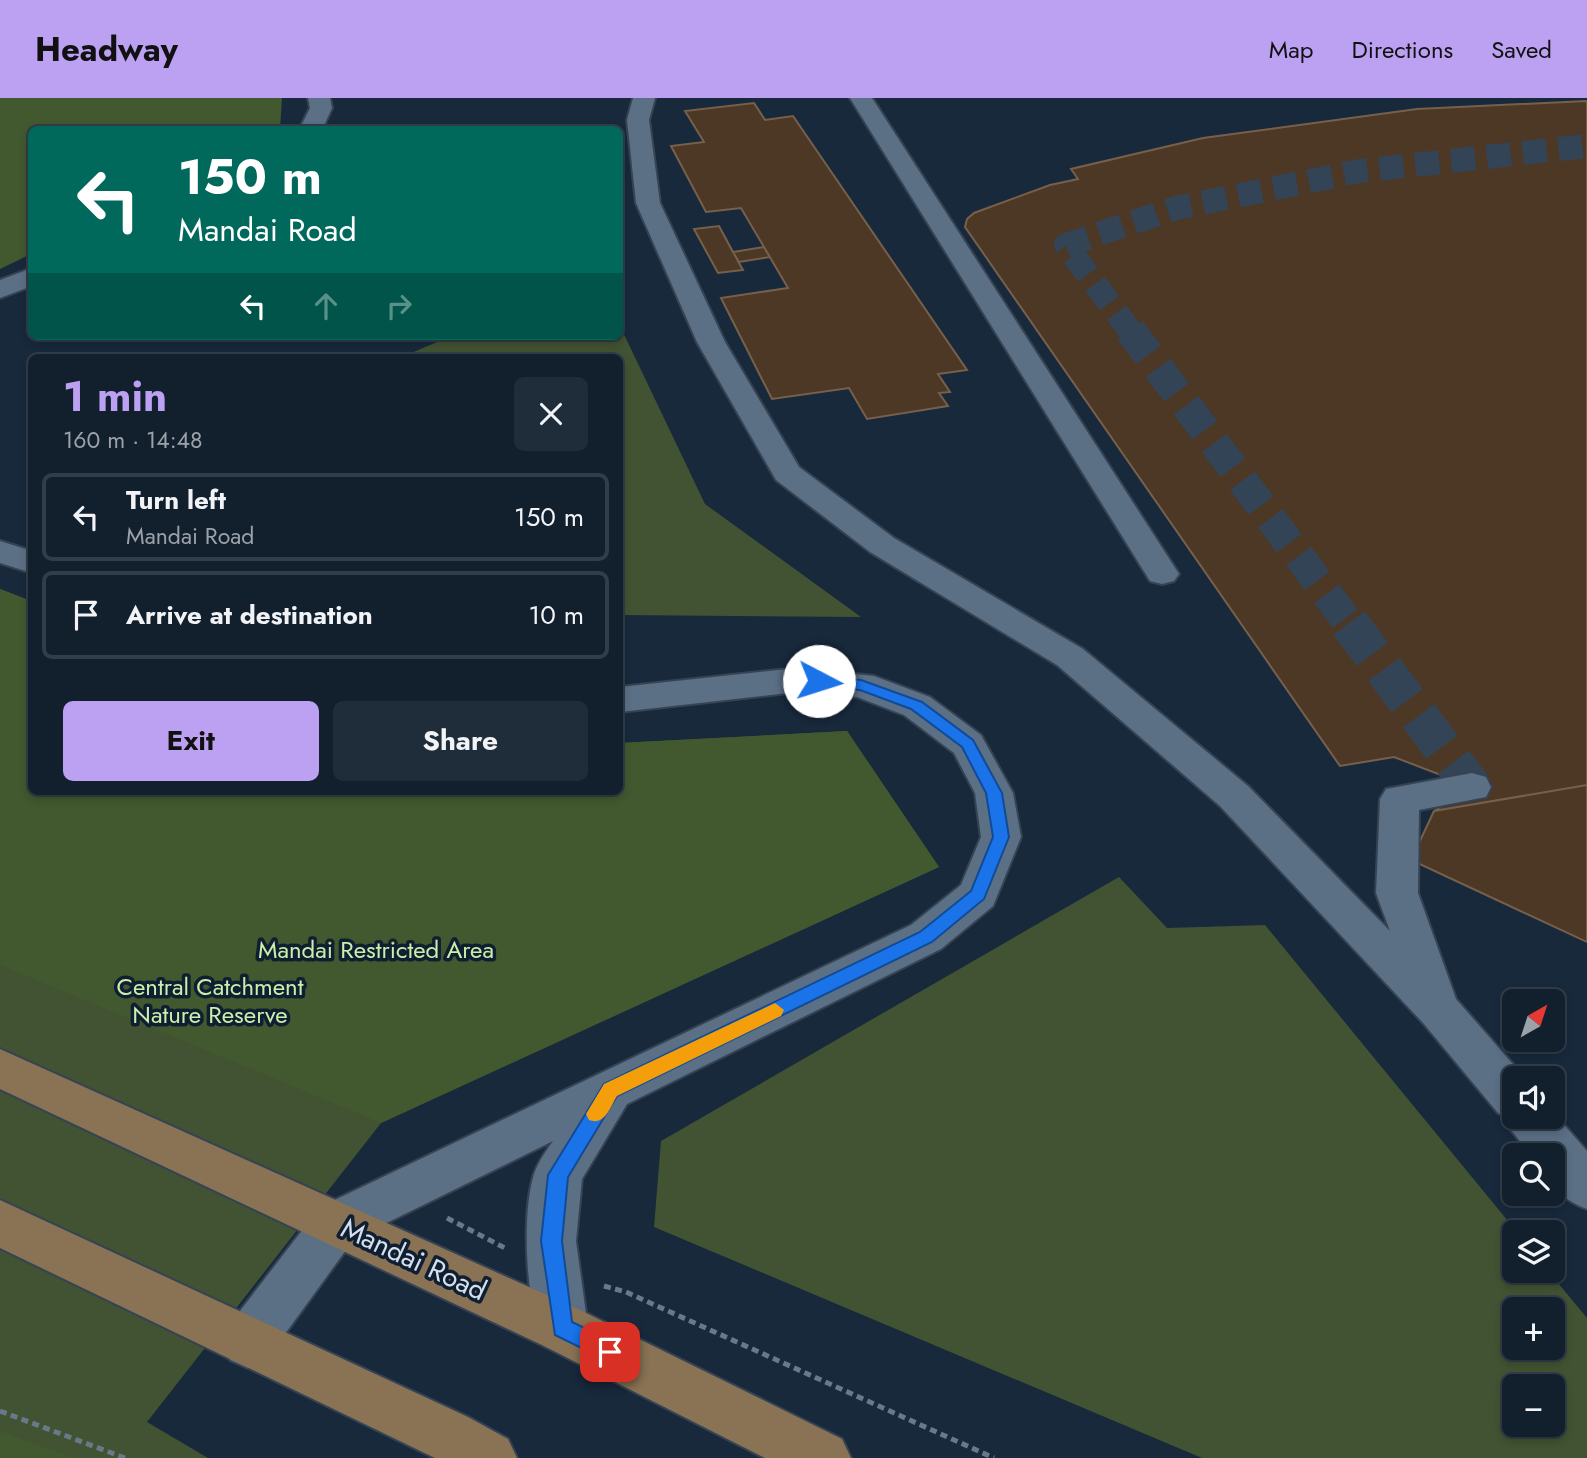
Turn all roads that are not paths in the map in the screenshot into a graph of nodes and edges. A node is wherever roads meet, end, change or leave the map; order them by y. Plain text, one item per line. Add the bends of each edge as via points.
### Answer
1 (319, 98) edge
2 (644, 98) edge
3 (861, 98) edge
4 (312, 126) edge
5 (28, 278) edge
6 (0, 290) edge
7 (0, 551) edge
8 (28, 562) edge
9 (1162, 574) dead end
10 (623, 699) edge
11 (1472, 787) dead end
12 (1440, 1011) junction
13 (0, 1068) edge
14 (1502, 1086) edge
15 (611, 1090) junction
16 (1539, 1129) edge
17 (1587, 1187) edge
18 (0, 1223) edge
19 (337, 1223) junction
20 (562, 1328) junction
21 (248, 1342) junction
22 (489, 1458) edge
23 (823, 1458) edge

1 - 4 street via 321,108
2 - 12 street via 638,120 648,203 711,342 787,473 882,545 1070,657 1234,796
3 - 9 street
5 - 6 street
7 - 8 street
10 - 15 street via 797,680 861,685 917,706 968,744 994,793 1001,837 978,895 926,937
11 - 12 street via 1400,799 1397,893
12 - 14 street
13 - 19 main road, Mandai Road
15 - 19 street
15 - 20 street via 558,1175 551,1241
16 - 17 street
18 - 21 main road
19 - 20 main road, Mandai Road
19 - 21 street
20 - 23 main road, Mandai Road
21 - 22 main road

